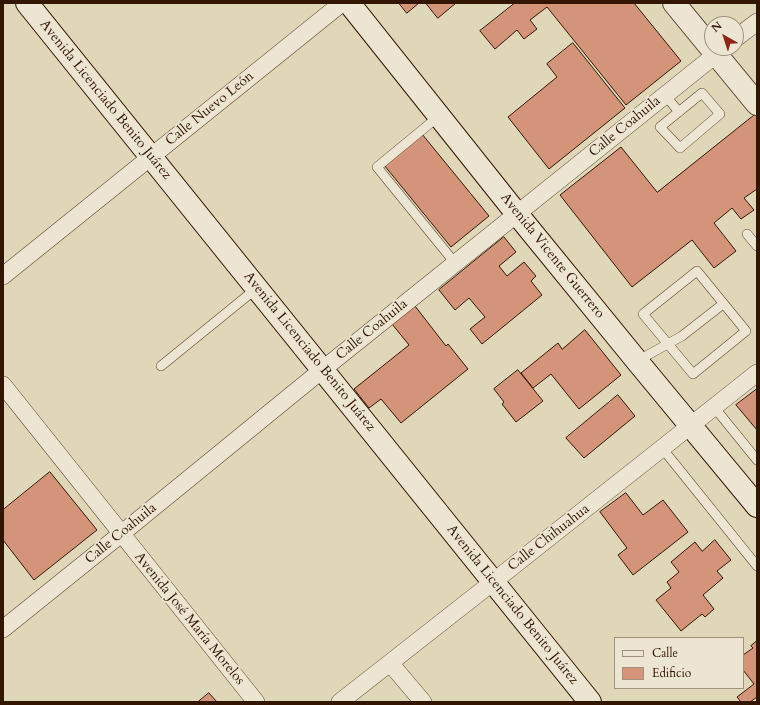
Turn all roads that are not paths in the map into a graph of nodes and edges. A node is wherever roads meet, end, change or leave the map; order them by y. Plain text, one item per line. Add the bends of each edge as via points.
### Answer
1 (27, 3) edge
2 (342, 3) edge
3 (349, 3) edge
4 (674, 3) edge
5 (757, 22) edge
6 (744, 32) edge
7 (704, 34) edge
8 (714, 56) edge
9 (723, 56) edge
10 (665, 95) junction
11 (757, 104) edge
12 (679, 112) junction
13 (439, 116) junction
14 (151, 157) junction
15 (517, 214) junction
16 (747, 234) dead end
17 (757, 246) edge
18 (455, 263) junction
19 (3, 276) edge
20 (257, 288) junction
21 (724, 304) junction
22 (668, 344) junction
23 (637, 361) junction
24 (161, 366) dead end
25 (322, 370) junction
26 (757, 373) edge
27 (3, 385) edge
28 (714, 407) junction
29 (691, 426) junction
30 (662, 448) junction
31 (757, 460) edge
32 (757, 506) edge
33 (121, 534) junction
34 (757, 566) edge
35 (493, 582) junction
36 (3, 629) edge
37 (390, 663) junction
38 (256, 702) edge
39 (340, 702) edge
40 (423, 702) edge
41 (590, 702) edge

1 - 14 main road, Avenida Licenciado Benito Juárez
2 - 14 street, Calle Nuevo León
3 - 13 main road, Avenida Vicente Guerrero
4 - 7 main road
5 - 6 street
8 - 10 street, Calle Coahuila
9 - 11 main road
10 - 12 lane
10 - 15 street, Calle Coahuila
12 - 12 lane via 702,93 720,114 680,148 660,128
13 - 15 main road, Avenida Vicente Guerrero
13 - 18 lane via 377,167
14 - 19 street, Calle Nuevo León
14 - 20 main road, Avenida Licenciado Benito Juárez
15 - 18 street, Calle Coahuila
15 - 23 main road, Avenida Vicente Guerrero
16 - 17 lane
18 - 25 street, Calle Coahuila
20 - 24 lane
20 - 25 main road, Avenida Licenciado Benito Juárez
21 - 22 lane
21 - 22 lane via 746,331 693,374
21 - 22 lane via 697,271 643,314
22 - 23 lane
23 - 29 main road, Avenida Vicente Guerrero
25 - 33 street, Calle Coahuila
25 - 35 main road, Avenida Licenciado Benito Juárez
26 - 28 street, Calle Chihuahua
27 - 33 street, Avenida José María Morelos
28 - 29 street, Calle Chihuahua
28 - 31 lane
29 - 30 street, Calle Chihuahua
29 - 32 main road, Avenida Vicente Guerrero
30 - 34 lane
30 - 35 street, Calle Chihuahua
33 - 36 street, Calle Coahuila
33 - 38 street, Avenida José María Morelos
35 - 37 street, Calle Chihuahua
35 - 41 main road, Avenida Licenciado Benito Juárez
37 - 39 street, Calle Chihuahua
37 - 40 street

